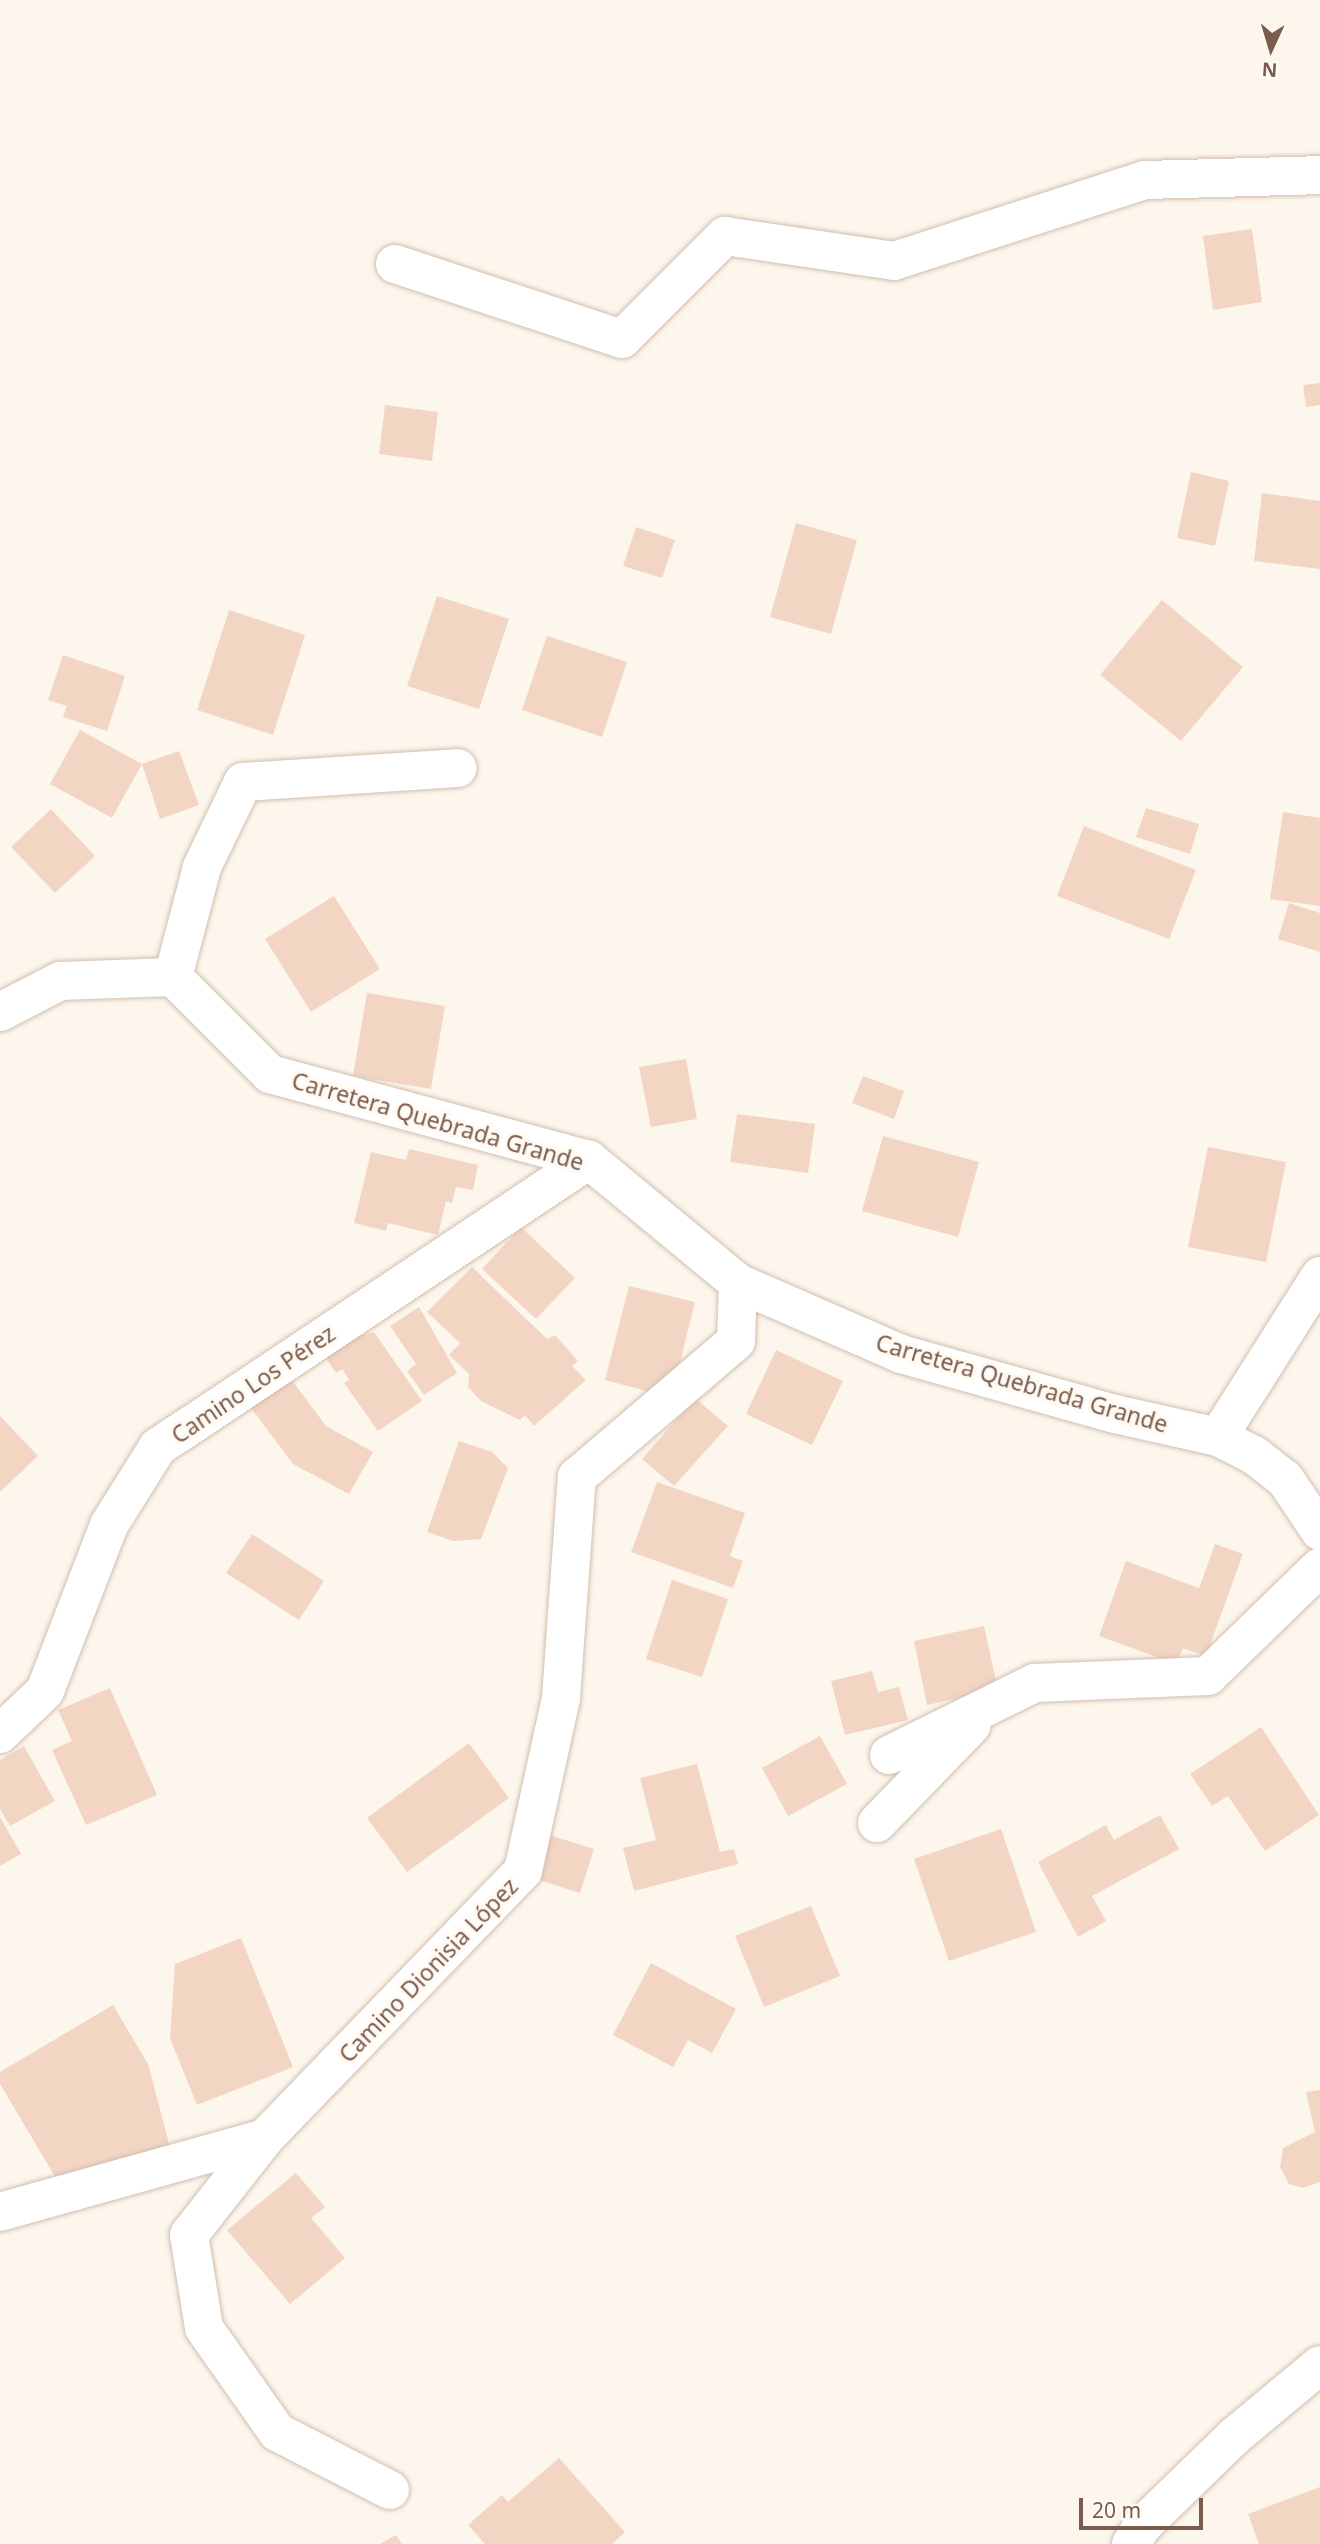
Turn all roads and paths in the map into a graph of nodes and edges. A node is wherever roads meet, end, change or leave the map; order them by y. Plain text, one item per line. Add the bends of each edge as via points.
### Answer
1 (1320, 175) edge
2 (396, 264) dead end
3 (458, 768) dead end
4 (173, 977) junction
5 (0, 1012) edge
6 (589, 1160) junction
7 (1320, 1276) edge
8 (738, 1283) junction
9 (1218, 1437) junction
10 (1320, 1531) edge
11 (1320, 1567) edge
12 (993, 1704) junction
13 (0, 1734) edge
14 (889, 1755) dead end
15 (877, 1823) dead end
16 (265, 2138) junction
17 (0, 2212) edge
18 (1320, 2365) edge
19 (390, 2490) dead end
20 (1131, 2544) edge

1 - 2 street via 1145,180 894,261 725,236 622,339
3 - 4 street via 243,782 202,867
4 - 5 street via 60,981
4 - 6 street, Carretera Quebrada Grande via 271,1074
6 - 8 street, Carretera Quebrada Grande
6 - 13 street, Camino Los Pérez via 158,1447 110,1525 45,1691
7 - 9 street
8 - 9 street, Carretera Quebrada Grande via 901,1354 1115,1414
8 - 16 street, Camino Dionisia López via 736,1341 577,1477 561,1698 523,1871
9 - 10 street, Carretera Quebrada Grande via 1254,1455 1284,1479
11 - 12 street via 1208,1676 1035,1684
12 - 14 street
12 - 15 street
16 - 17 street
16 - 19 street, Camino Dionisia López via 189,2235 205,2328 277,2431
18 - 20 street via 1236,2435 1143,2525

